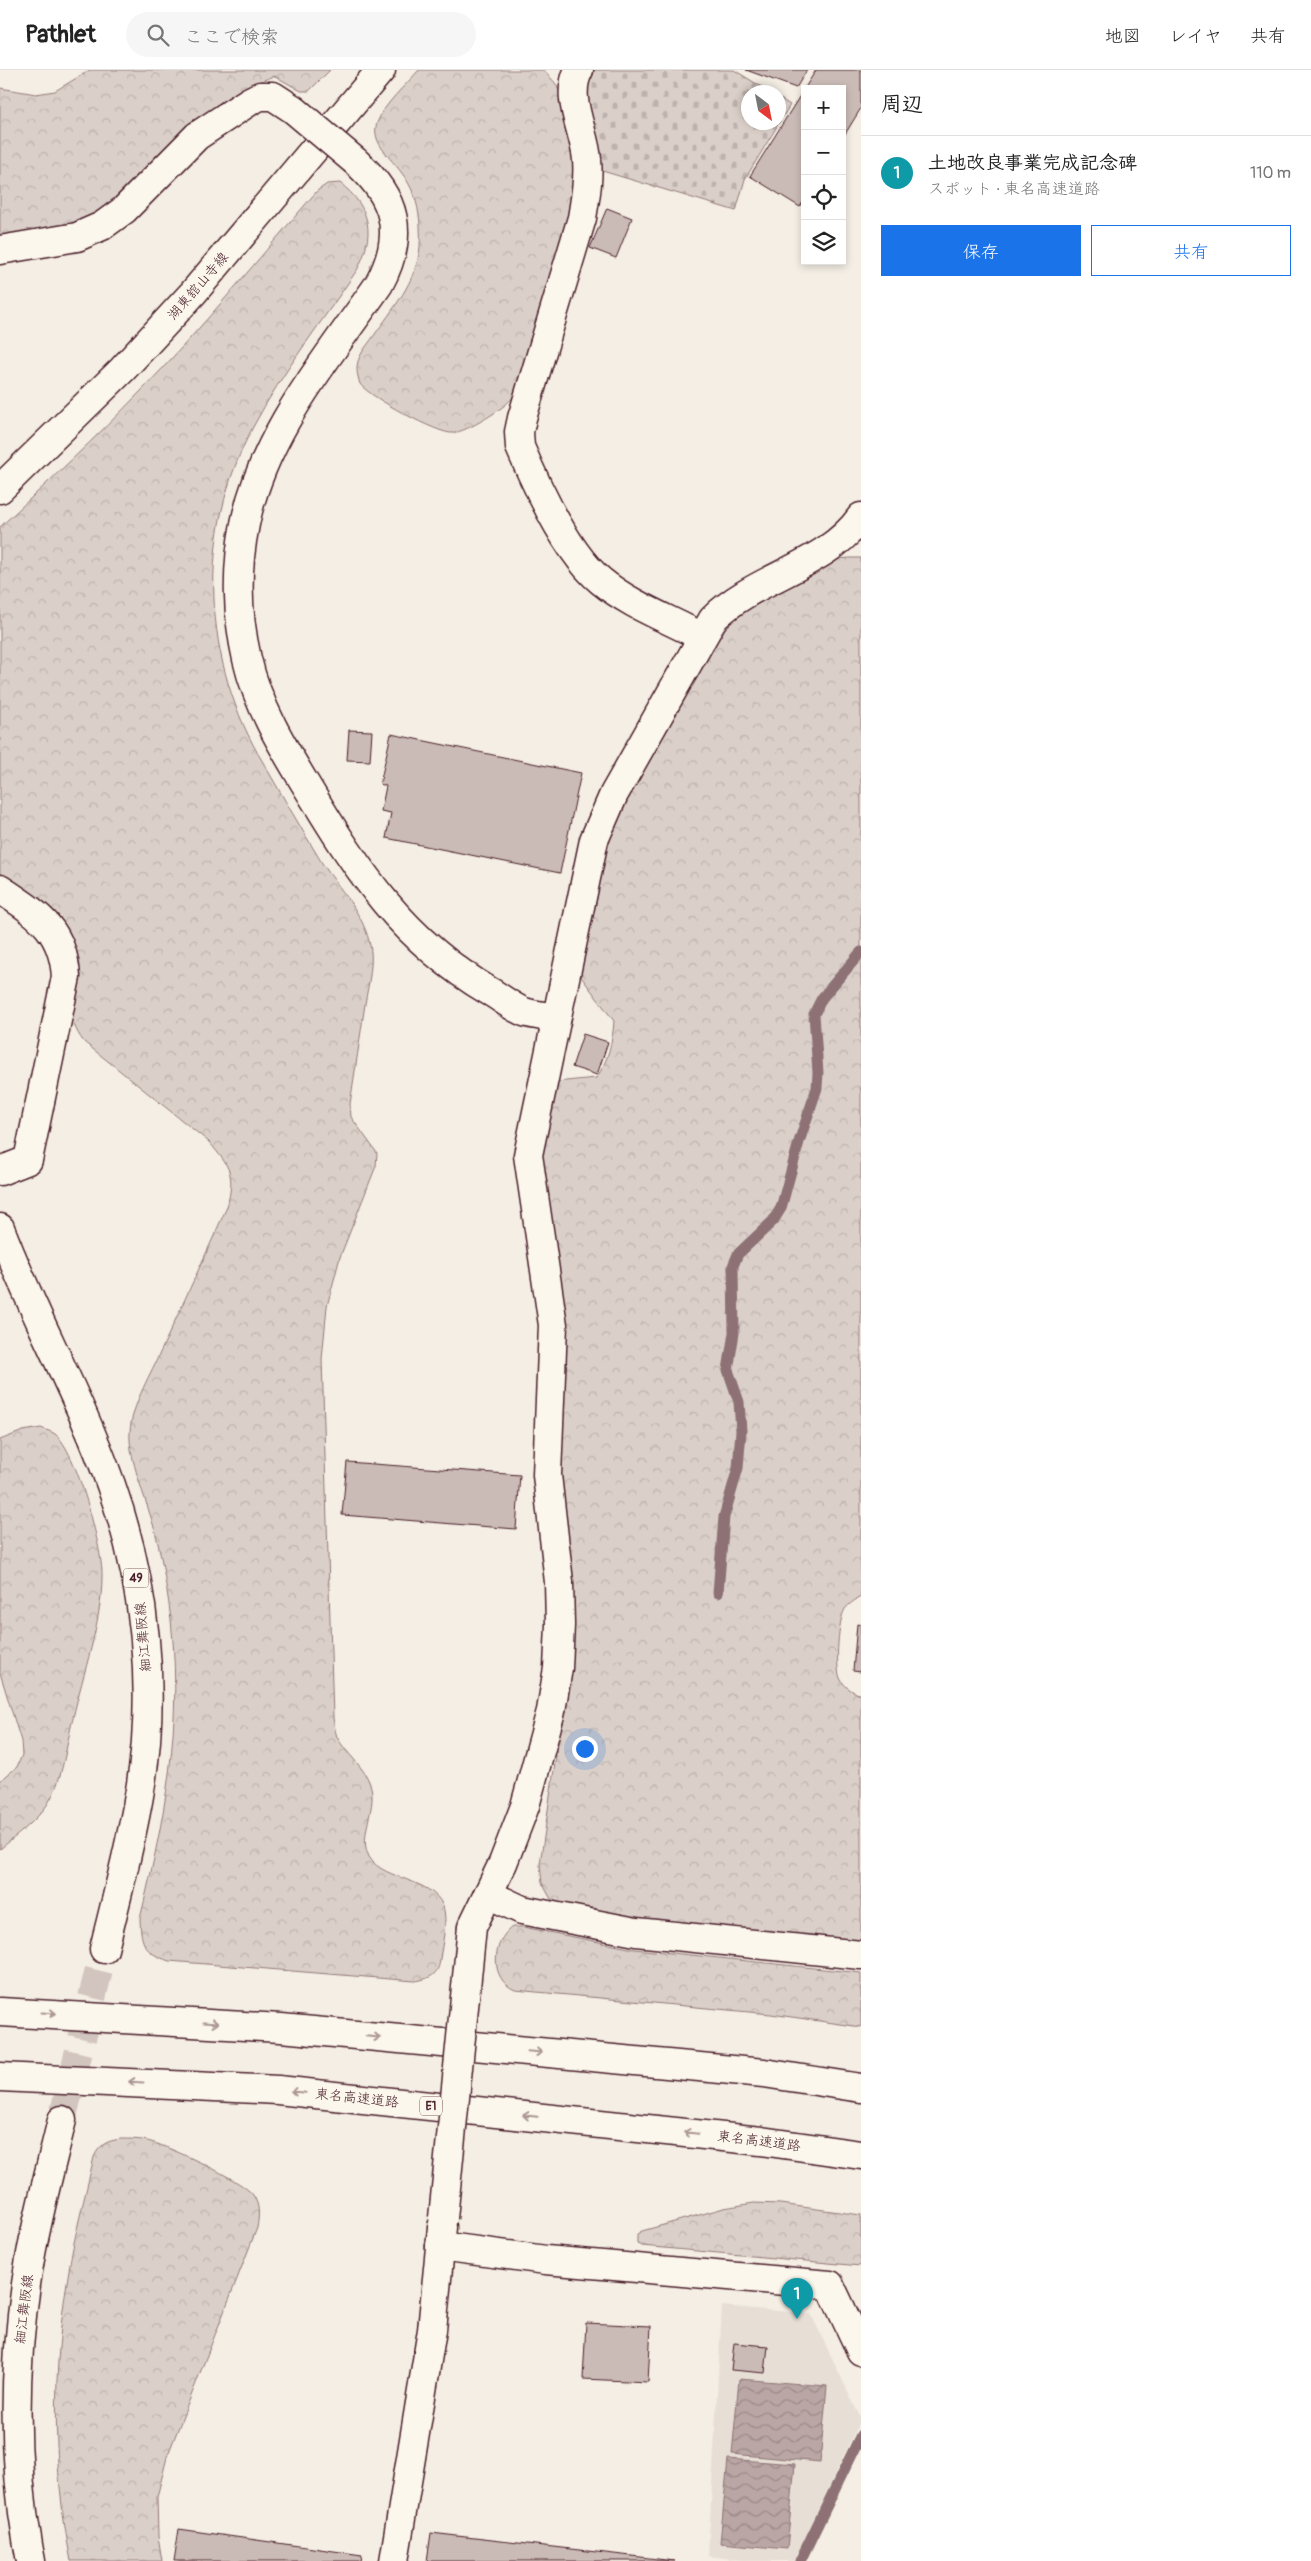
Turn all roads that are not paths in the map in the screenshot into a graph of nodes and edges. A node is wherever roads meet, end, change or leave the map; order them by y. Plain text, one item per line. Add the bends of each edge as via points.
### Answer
1 (381, 70) edge
2 (579, 70) edge
3 (0, 250) edge
4 (0, 489) edge
5 (861, 518) edge
6 (702, 637) junction
7 (0, 889) edge
8 (555, 1018) junction
9 (0, 1171) edge
10 (0, 1228) edge
11 (488, 1894) junction
12 (104, 1949) tunnel mouth
13 (861, 1955) edge
14 (0, 2012) edge
15 (0, 2076) edge
16 (861, 2088) edge
17 (62, 2120) tunnel mouth
18 (861, 2155) edge
19 (440, 2246) junction
20 (861, 2351) edge
21 (30, 2561) edge
22 (394, 2561) edge

1 - 4 main road, 湖東舘山寺線 via 180,307 122,370
2 - 6 main road via 573,80 573,93 587,160 587,189 582,218 522,418 520,447 568,540 601,581
3 - 8 main road, bridge via 77,237 102,226 124,210 197,136 255,99 272,96 293,109 355,160 380,187 390,205 394,225 394,246 389,266 299,400 275,439 256,480 245,524 239,570 240,615 247,660 261,703 281,744 344,848 389,908 415,936 474,982 524,1012
5 - 6 main road via 829,548 724,608
6 - 8 main road via 602,816 587,864
7 - 9 main road via 32,911 54,933 63,954 66,977 28,1160
8 - 11 main road via 528,1155 553,1325 547,1474 559,1582 558,1668 551,1711 528,1797
10 - 12 main road, 細江舞阪線 / 49 via 111,1484 139,1592 147,1686 146,1738 130,1840
11 - 13 main road via 522,1910 636,1932
11 - 19 main road, bridge via 472,1927
14 -> 16 main road via 281,2028 764,2073
18 -> 15 main road, 東名高速道路 / E1 via 751,2140 278,2090
17 - 21 main road, 細江舞阪線 via 28,2270 21,2325 17,2437 20,2492
19 - 20 main road via 546,2260 830,2285
19 - 22 main road via 432,2330

